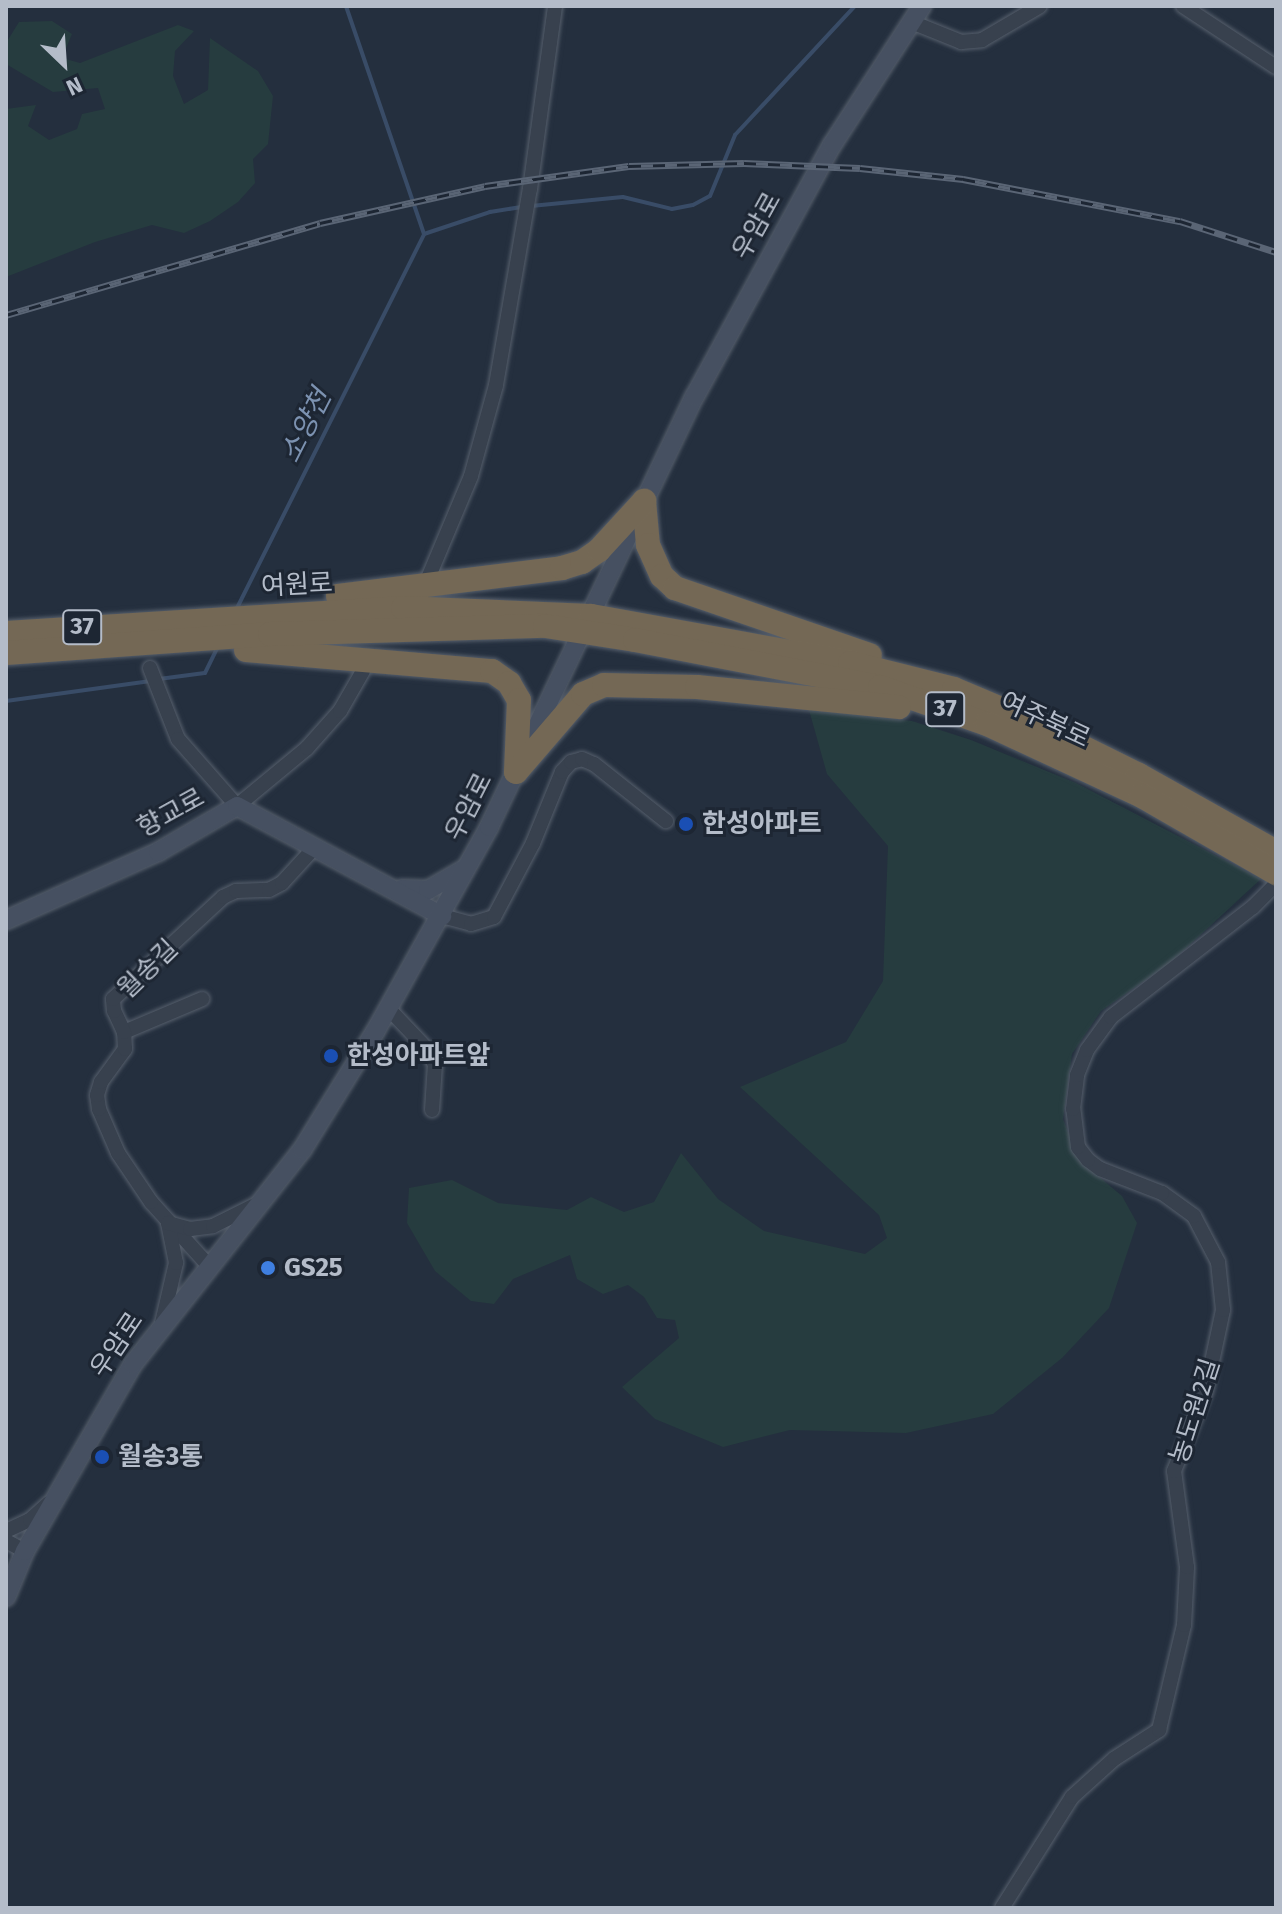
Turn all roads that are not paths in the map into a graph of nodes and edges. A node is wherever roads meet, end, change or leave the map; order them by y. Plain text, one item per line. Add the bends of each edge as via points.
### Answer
1 (555, 6) edge
2 (1040, 6) edge
3 (1183, 6) edge
4 (918, 14) edge
5 (1276, 67) edge
6 (644, 501) junction
7 (429, 576) dead end
8 (274, 625) junction
9 (587, 625) junction
10 (153, 632) junction
11 (6, 633) edge
12 (6, 653) edge
13 (150, 668) dead end
14 (363, 671) dead end
15 (954, 689) junction
16 (987, 724) junction
17 (516, 772) junction
18 (237, 806) junction
19 (666, 821) dead end
20 (315, 847) junction
21 (1276, 852) edge
22 (468, 866) junction
23 (1276, 873) edge
24 (1276, 884) edge
25 (392, 887) junction
26 (442, 916) junction
27 (6, 920) edge
28 (202, 999) dead end
29 (389, 1009) junction
30 (124, 1032) junction
31 (432, 1110) dead end
32 (263, 1201) junction
33 (168, 1223) junction
34 (208, 1265) junction
35 (162, 1324) junction
36 (53, 1501) junction
37 (6, 1531) edge
38 (6, 1541) edge
39 (25, 1551) junction
40 (6, 1597) edge
41 (1002, 1908) edge

1 - 7 street via 530,189 490,413 454,522
2 - 4 street via 982,40 961,42
3 - 5 street
4 - 6 main road, 우암로 via 832,145
6 - 8 highway via 582,562
6 - 9 main road, 우암로
6 - 15 highway via 648,545 662,576 675,588 900,665
8 - 9 highway, 여원로 / 37
8 - 10 highway, 여원로 / 37
8 - 17 highway via 501,675 515,691 521,710
9 - 15 highway, 여주북로 / 37 via 850,663
9 - 16 highway, 여주북로 / 37 via 880,687
9 - 17 main road, 우암로
10 - 11 highway, 여원로 / 37
10 - 12 highway, 여원로 / 37
13 - 18 street via 172,728
14 - 18 street via 322,732
15 - 21 highway, 여주북로 / 37 via 1139,775
16 - 17 highway via 874,703 615,683 583,694
16 - 23 highway, 여주북로 / 37 via 1142,796
17 - 22 main road, 우암로
18 - 20 main road, 향교로
18 - 27 main road, 향교로 via 158,852
19 - 26 street via 594,764 571,762 494,917 471,924
20 - 25 main road, 향교로
20 - 30 street, 월송길 via 282,883 223,897 113,999
22 - 25 main road via 428,890
22 - 26 main road, 우암로
24 - 41 street, 농도원2길 via 1111,1017 1087,1050 1077,1075 1073,1109 1078,1147 1100,1169 1179,1202 1194,1216 1218,1262 1223,1310 1206,1390 1174,1471 1187,1567 1185,1612 1159,1730 1114,1759 1072,1797
25 - 26 main road, 향교로
26 - 29 main road, 우암로
28 - 30 street
29 - 31 street via 435,1064
29 - 32 main road, 우암로 via 302,1150
30 - 33 street, 월송길 via 122,1058 101,1082 99,1109 118,1153
32 - 33 street via 213,1226 190,1229
32 - 34 main road, 우암로
33 - 34 street, 월송길
33 - 35 street via 176,1263
34 - 35 main road, 우암로
35 - 36 main road, 우암로
36 - 37 street
36 - 39 main road, 우암로
38 - 39 street
39 - 40 main road, 우암로

